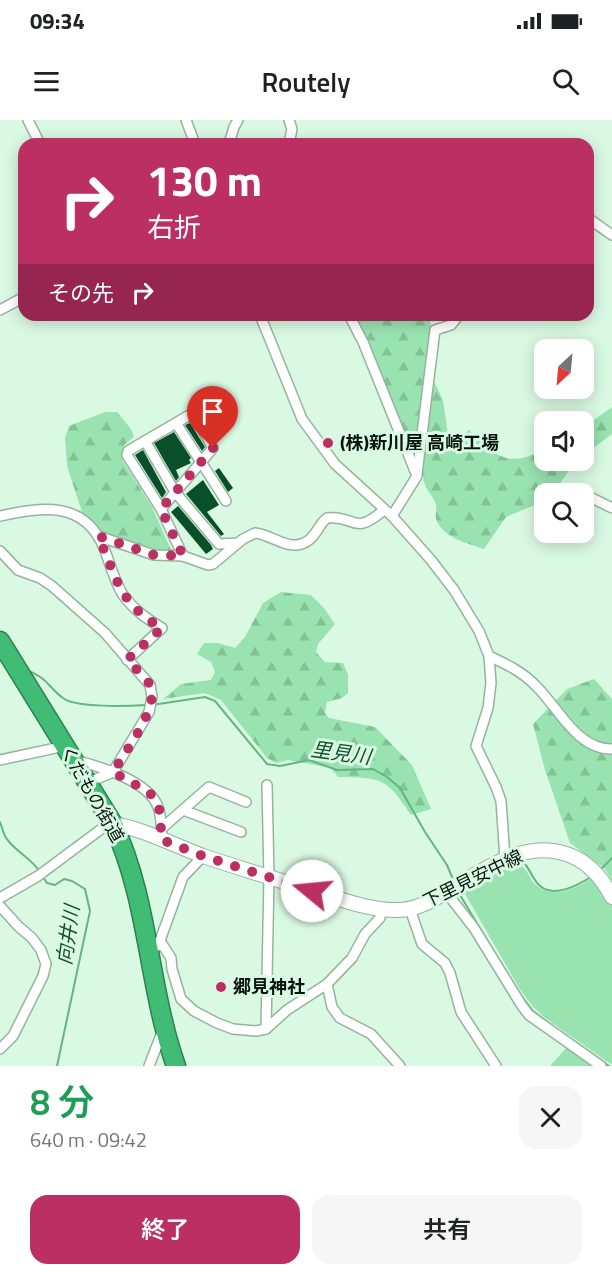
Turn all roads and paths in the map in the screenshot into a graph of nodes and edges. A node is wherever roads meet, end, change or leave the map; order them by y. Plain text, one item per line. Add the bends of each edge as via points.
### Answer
1 (28, 120) edge
2 (186, 120) edge
3 (238, 120) edge
4 (289, 120) edge
5 (37, 138) edge
6 (193, 138) edge
7 (231, 138) edge
8 (290, 138) edge
9 (594, 222) edge
10 (612, 235) edge
11 (18, 300) edge
12 (0, 310) edge
13 (262, 321) edge
14 (353, 321) edge
15 (454, 321) edge
16 (176, 423) junction
17 (145, 441) junction
18 (200, 463) junction
19 (417, 476) junction
20 (175, 492) junction
21 (594, 499) edge
22 (226, 501) dead end
23 (612, 508) edge
24 (161, 509) junction
25 (388, 513) junction
26 (0, 516) edge
27 (98, 536) junction
28 (238, 543) junction
29 (0, 551) edge
30 (183, 556) junction
31 (9, 656) edge
32 (489, 656) junction
33 (127, 660) junction
34 (612, 749) edge
35 (69, 753) junction
36 (0, 760) edge
37 (113, 772) junction
38 (87, 783) junction
39 (267, 785) dead end
40 (246, 802) dead end
41 (183, 810) junction
42 (113, 824) junction
43 (241, 832) dead end
44 (162, 835) junction
45 (203, 856) junction
46 (505, 859) junction
47 (269, 877) junction
48 (452, 889) junction
49 (612, 897) edge
50 (0, 898) edge
51 (0, 906) edge
52 (380, 909) junction
53 (410, 909) junction
54 (160, 941) junction
55 (151, 963) junction
56 (327, 984) junction
57 (164, 1027) junction
58 (266, 1029) junction
59 (0, 1049) edge
60 (149, 1066) edge
61 (176, 1066) edge
62 (400, 1066) edge
63 (496, 1066) edge
64 (600, 1066) edge

1 - 5 street
2 - 6 street
3 - 7 street
4 - 8 street
9 - 10 street
11 - 12 street
13 - 25 street via 302,419 335,464
14 - 19 street
15 - 19 street via 435,330
16 - 17 street
16 - 18 street
16 - 18 street via 193,413 213,448
17 - 20 street
17 - 24 street via 127,455
18 - 20 street
18 - 22 street
19 - 25 street
20 - 24 street
20 - 28 street via 219,544
21 - 23 street
24 - 30 street
25 - 28 street via 357,524 327,518 301,544 283,544 255,533
25 - 32 street via 454,590
26 - 27 street via 43,509 59,511 84,518
27 - 30 street via 154,555
27 - 33 street via 123,594 139,613 162,628
28 - 30 street via 208,566
29 - 33 street via 18,570 52,586 105,633
31 - 35 highway, くだもの街道
32 - 34 street via 538,687 590,745
32 - 46 street via 491,695 476,746 501,801
33 - 37 street via 150,685 152,697 149,712
35 - 36 street
35 - 37 street
35 - 38 highway, くだもの街道
37 - 38 street
37 - 44 street via 150,793 159,807
38 - 42 highway, くだもの街道
39 - 47 street
40 - 41 street via 209,788
41 - 43 street
41 - 44 street
42 - 44 main road, 下里見安中線
42 - 50 street
42 - 55 highway, くだもの街道 via 132,874
44 - 45 main road, 下里見安中線
45 - 47 main road, 下里見安中線
45 - 54 street via 183,877
46 - 48 main road, 下里見安中線
46 - 49 main road, 下里見安中線 via 548,849 573,856 594,871
47 - 52 main road, 下里見安中線
47 - 58 street
48 - 53 main road, 下里見安中線
48 - 64 street via 529,1015
51 - 59 street via 37,944 46,964 44,976 13,1036
52 - 53 main road, 下里見安中線
52 - 56 street via 378,921 365,934 352,958
53 - 63 street via 418,938 445,963 461,1012
54 - 55 street
54 - 58 street via 171,957 181,999 194,1011 233,1029
55 - 57 highway, くだもの街道
56 - 58 street
56 - 62 street via 329,999 340,1018 371,1034
57 - 60 street
57 - 61 highway, くだもの街道

